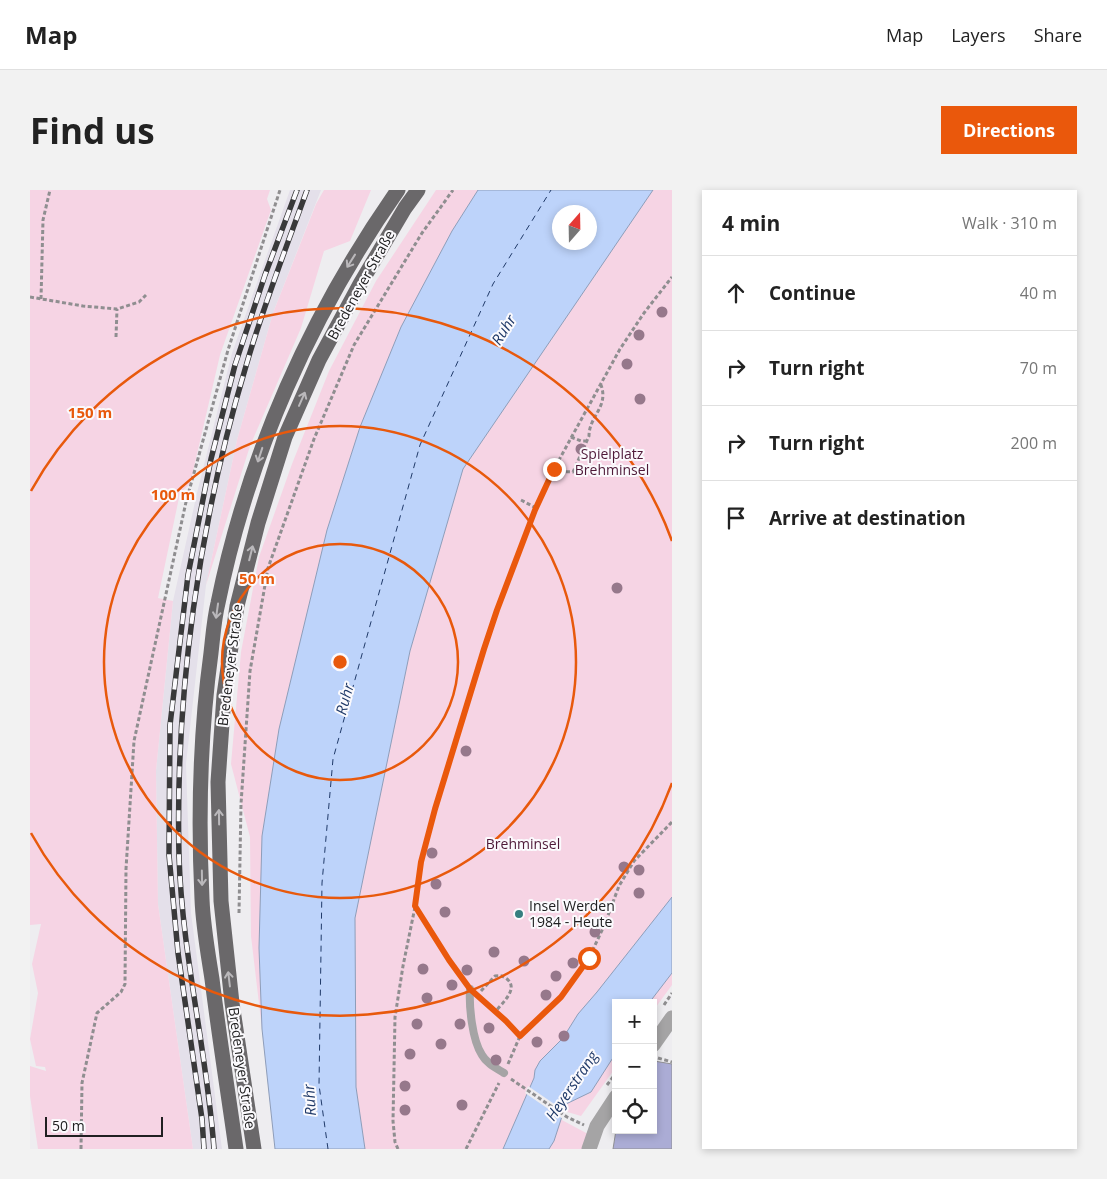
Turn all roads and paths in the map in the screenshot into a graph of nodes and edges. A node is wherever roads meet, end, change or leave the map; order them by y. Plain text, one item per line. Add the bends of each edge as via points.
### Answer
1 (50, 190) edge
2 (280, 190) edge
3 (398, 190) edge
4 (418, 190) edge
5 (453, 190) edge
6 (672, 277) edge
7 (146, 295) dead end
8 (30, 296) edge
9 (41, 299) junction
10 (118, 309) junction
11 (116, 337) dead end
12 (601, 384) junction
13 (571, 437) junction
14 (586, 441) junction
15 (553, 471) junction
16 (521, 500) dead end
17 (536, 508) junction
18 (672, 822) edge
19 (415, 906) junction
20 (240, 921) dead end
21 (470, 989) joint
22 (496, 1011) junction
23 (672, 1018) edge
24 (520, 1036) junction
25 (654, 1044) edge
26 (657, 1056) edge
27 (672, 1062) edge
28 (504, 1074) junction
29 (515, 1081) dead end
30 (612, 1103) edge
31 (584, 1125) dead end
32 (81, 1149) edge
33 (236, 1149) edge
34 (254, 1149) edge
35 (398, 1149) edge
36 (466, 1149) edge
37 (589, 1149) edge

1 - 9 path via 43,220
2 - 32 path via 228,350 186,502 134,741 126,868 125,984 121,992 97,1013 82,1083
3 -> 33 main road, Bredeneyer Straße via 342,276 268,427 238,521 218,604 205,693 200,781 202,901
34 -> 4 main road, Bredeneyer Straße via 232,1003 221,901 218,782 224,695 237,606 285,437 360,284
5 - 20 path via 422,233 354,345 314,439 268,568 250,671 241,804
6 - 12 path via 644,313
7 - 10 path via 139,302
8 - 9 path
9 - 10 path
10 - 11 path
12 - 13 path
12 - 14 path via 604,400
13 - 14 path
13 - 15 path
14 - 15 path via 572,472
15 - 17 path
16 - 17 path
17 - 19 path via 494,617 435,809 421,862
18 - 24 path via 634,861 589,958 574,980
19 - 21 path
19 - 35 path via 395,1017 393,1122
21 - 28 lane via 478,1048 490,1064
22 - 22 path via 478,995 490,979 502,975 510,981 512,988
22 - 24 path
23 - 25 street
24 - 28 path
26 - 27 path
28 - 36 path
29 - 31 path
30 - 37 street via 597,1126

